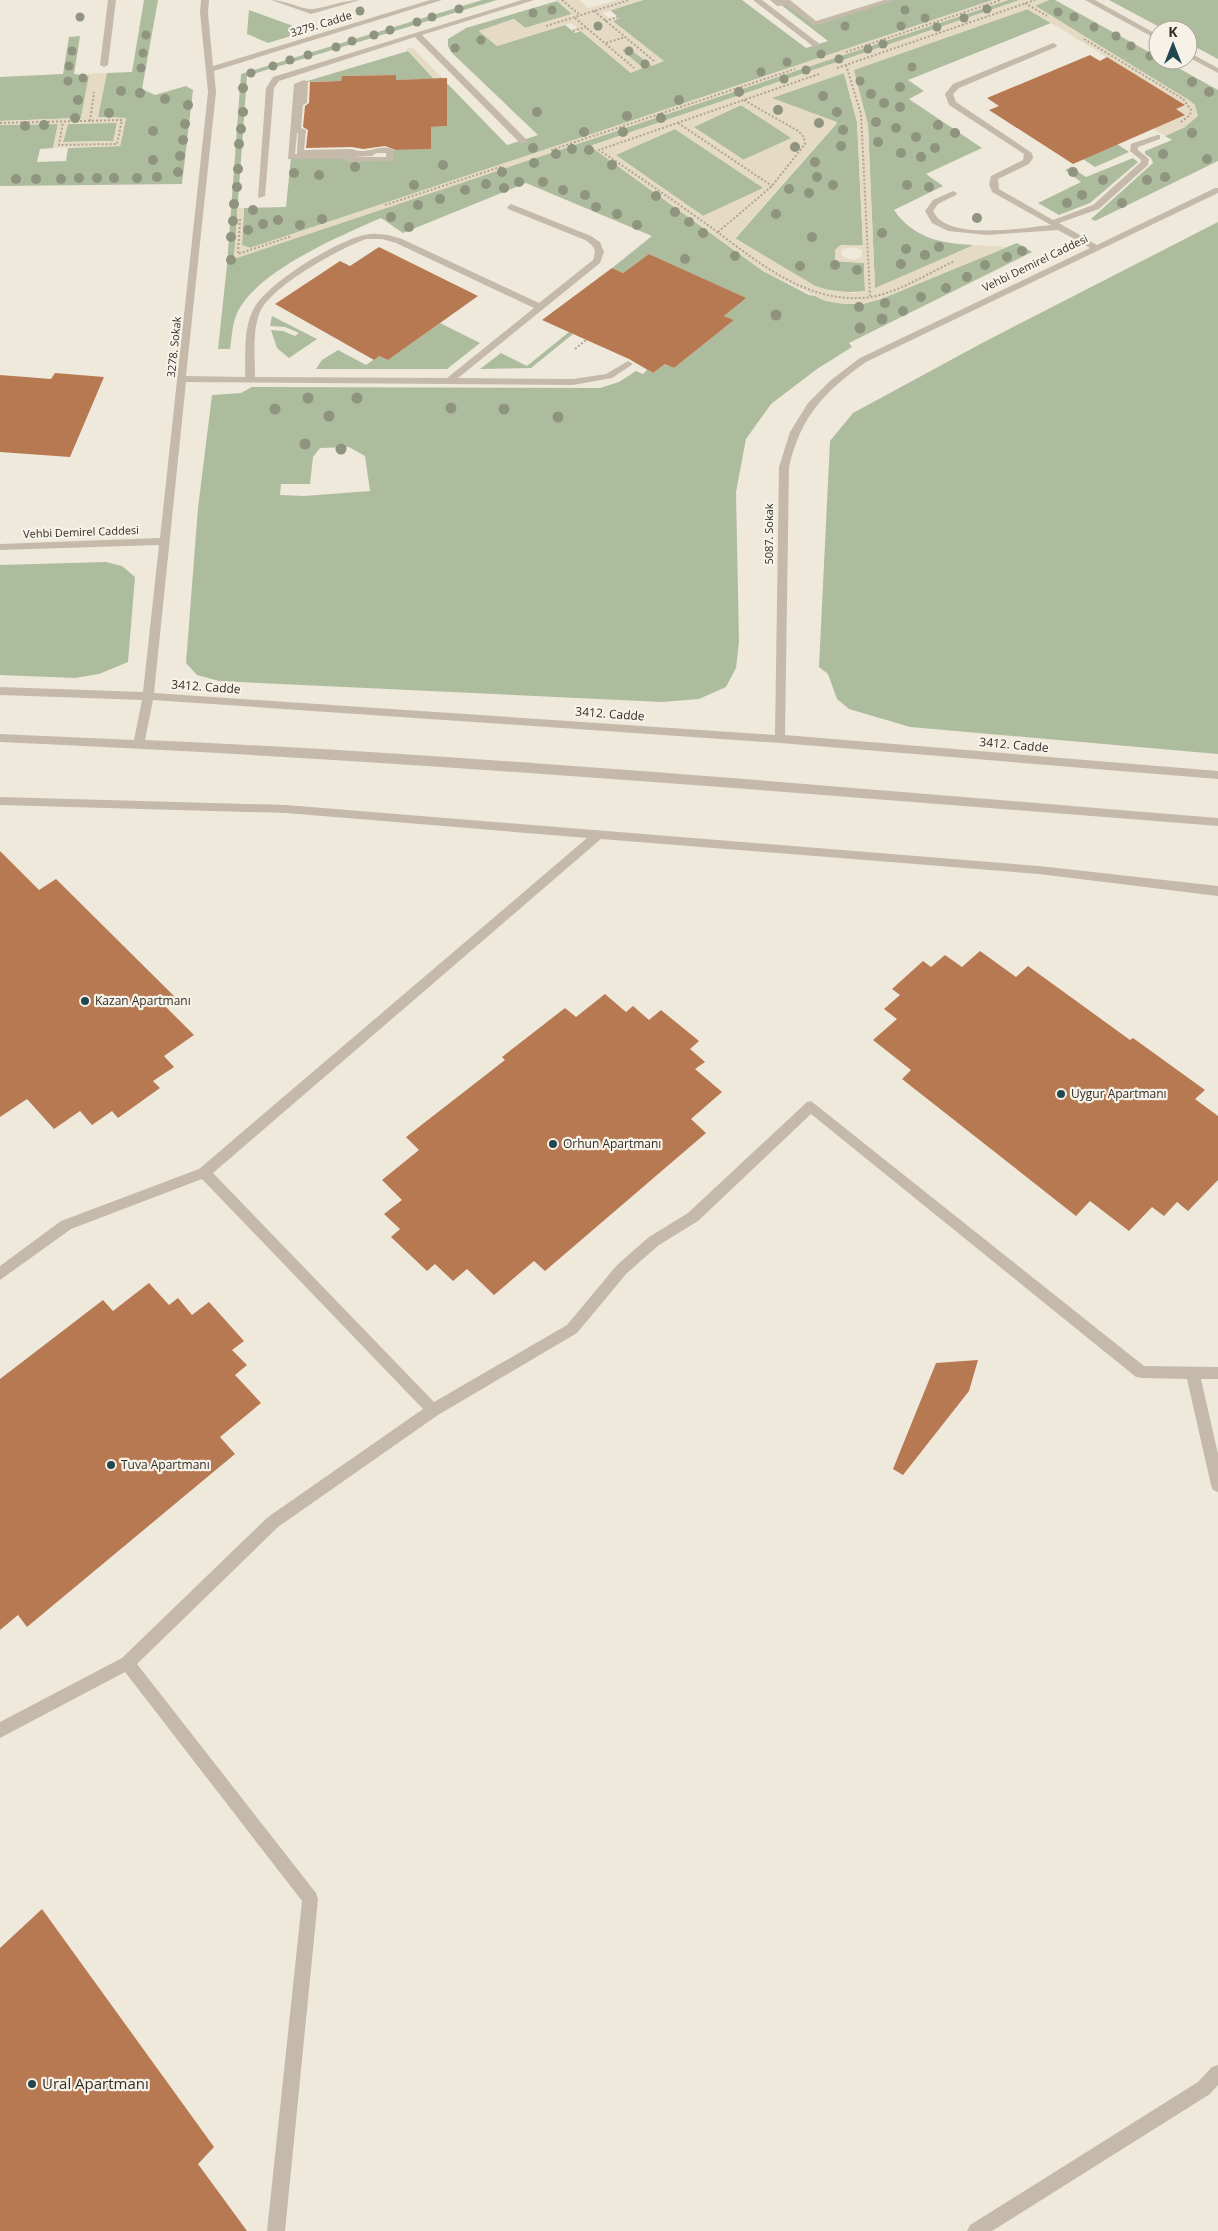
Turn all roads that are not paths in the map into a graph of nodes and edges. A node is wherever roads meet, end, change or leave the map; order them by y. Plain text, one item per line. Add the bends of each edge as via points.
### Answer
1 (112, 0) edge
2 (205, 0) edge
3 (275, 0) edge
4 (356, 0) edge
5 (438, 0) edge
6 (530, 0) edge
7 (758, 0) edge
8 (774, 0) edge
9 (794, 0) edge
10 (873, 0) edge
11 (892, 0) edge
12 (1089, 0) edge
13 (1148, 32) edge
14 (417, 34) junction
15 (817, 45) dead end
16 (1053, 45) dead end
17 (1198, 60) edge
18 (104, 65) dead end
19 (211, 69) junction
20 (1218, 71) edge
21 (304, 82) joint
22 (1156, 137) road end
23 (523, 140) dead end
24 (1218, 190) edge
25 (953, 193) dead end
26 (261, 195) road end
27 (511, 207) dead end
28 (1055, 225) junction
29 (1097, 248) junction
30 (540, 307) junction
31 (863, 360) joint
32 (628, 364) dead end
33 (182, 379) junction
34 (250, 379) junction
35 (449, 381) junction
36 (163, 541) junction
37 (0, 547) edge
38 (0, 691) edge
39 (148, 696) junction
40 (0, 738) edge
41 (780, 739) junction
42 (139, 743) junction
43 (1218, 775) edge
44 (0, 801) edge
45 (1218, 822) edge
46 (599, 834) junction
47 (1218, 891) edge
48 (204, 1173) junction
49 (0, 1274) edge
50 (1193, 1373) junction
51 (1218, 1373) edge
52 (433, 1410) junction
53 (1218, 1485) edge
54 (127, 1662) junction
55 (0, 1730) edge
56 (1218, 2073) edge
57 (276, 2231) edge
58 (976, 2231) edge

1 - 18 street
2 - 19 street, 3278. Sokak
3 - 4 street via 311,12
5 - 19 street, 3279. Cadde
6 - 14 street
7 - 15 street
8 - 11 street via 780,4 788,2 815,24
9 - 10 street via 818,16
12 - 13 street
14 - 23 street
14 - 26 street via 286,74 272,83
16 - 28 street via 956,86 949,94 952,103 1028,153 1026,162 994,178 995,190
17 - 20 street
19 - 33 street, 3278. Sokak via 212,92
21 - 21 street via 298,84 291,157 390,159 390,150 372,151 372,154 352,154 352,151 300,153 302,130 297,131
22 - 28 street via 1134,146 1134,151 1145,159 1144,163 1096,207
24 - 29 street, Vehbi Demirel Caddesi
25 - 28 street via 930,206 929,211 934,222 948,229 1000,232
27 - 30 street via 588,238 597,244 600,252 597,261
28 - 29 street
29 - 31 street, Vehbi Demirel Caddesi
30 - 34 street via 399,241 377,236 364,238 298,272 260,304 253,321
30 - 35 street
31 - 41 street, 5087. Sokak via 816,400 800,420 789,442 782,493
32 - 35 street via 593,381
33 - 34 street
33 - 36 street, 3278. Sokak
34 - 35 street
36 - 37 street, Vehbi Demirel Caddesi
36 - 39 street, 3278. Sokak
38 - 39 street, 3412. Cadde
39 - 41 street, 3412. Cadde
39 - 42 street, 3278. Sokak
40 - 42 street
41 - 43 street, 3412. Cadde
42 - 45 street via 563,770
44 - 46 street via 286,809
46 - 47 street via 1039,870
46 - 48 street
48 - 49 street via 66,1225
48 - 52 street
50 - 51 street
50 - 52 street via 1141,1372 811,1106 693,1216 654,1241 622,1269 572,1330
50 - 53 street
52 - 54 street via 273,1522
54 - 55 street
54 - 57 street via 310,1899
56 - 58 street via 1204,2088

